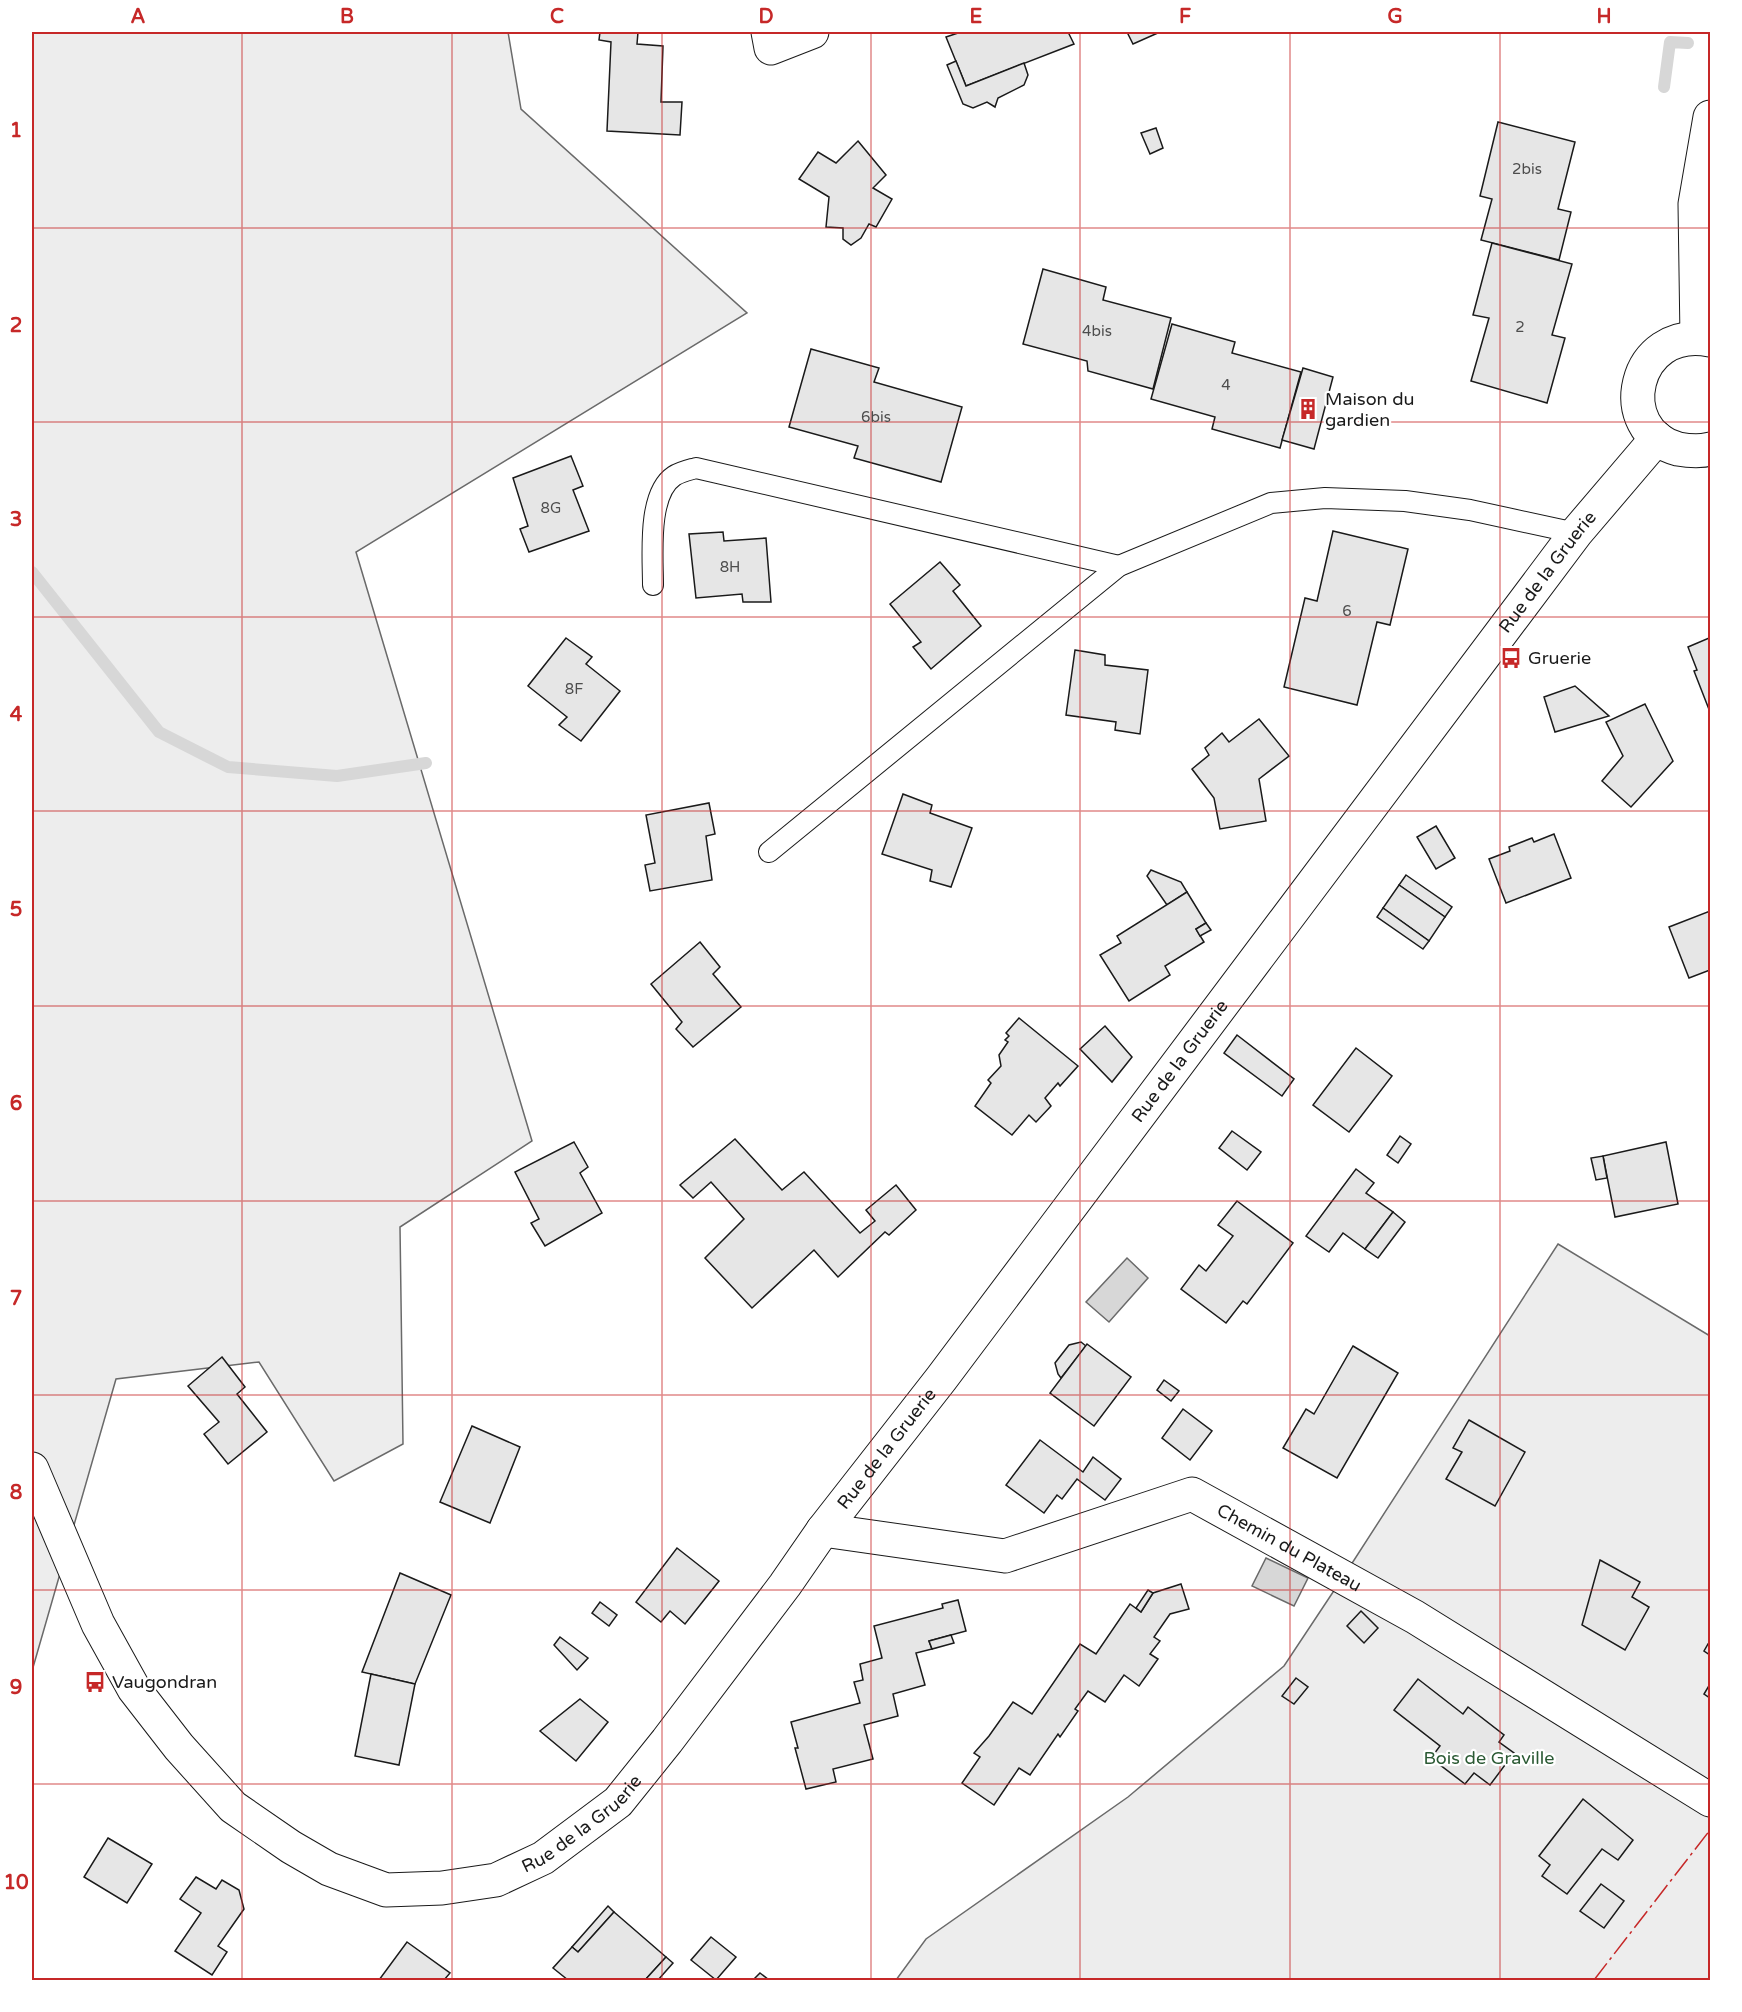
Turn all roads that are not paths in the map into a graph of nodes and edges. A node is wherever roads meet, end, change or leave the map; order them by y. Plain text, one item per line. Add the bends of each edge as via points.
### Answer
1 (768, 32) edge
2 (812, 32) edge
3 (1710, 117) edge
4 (1703, 200) edge
5 (1704, 339) edge
6 (1657, 438) junction
7 (1710, 449) edge
8 (1576, 534) junction
9 (1119, 566) junction
10 (652, 585) dead end
11 (769, 852) dead end
12 (32, 1469) edge
13 (823, 1530) junction
14 (1710, 1800) edge

1 - 2 street via 771,48
3 - 4 street
4 - 5 street
5 - 6 street via 1680,340 1663,347 1641,373 1639,409
6 - 7 street via 1689,451
6 - 8 street, Rue de la Gruerie
8 - 9 lane via 1470,510 1405,501 1325,498 1271,503
8 - 13 street, Rue de la Gruerie via 963,1350
9 - 10 lane via 696,468 675,474 665,483 656,502
9 - 11 lane
12 - 13 street, Rue de la Gruerie via 98,1624 134,1689 179,1747 233,1807 329,1869 386,1890 442,1888 496,1880 543,1858 618,1802 785,1586
13 - 14 street, Chemin du Plateau via 1005,1556 1192,1494 1415,1617

